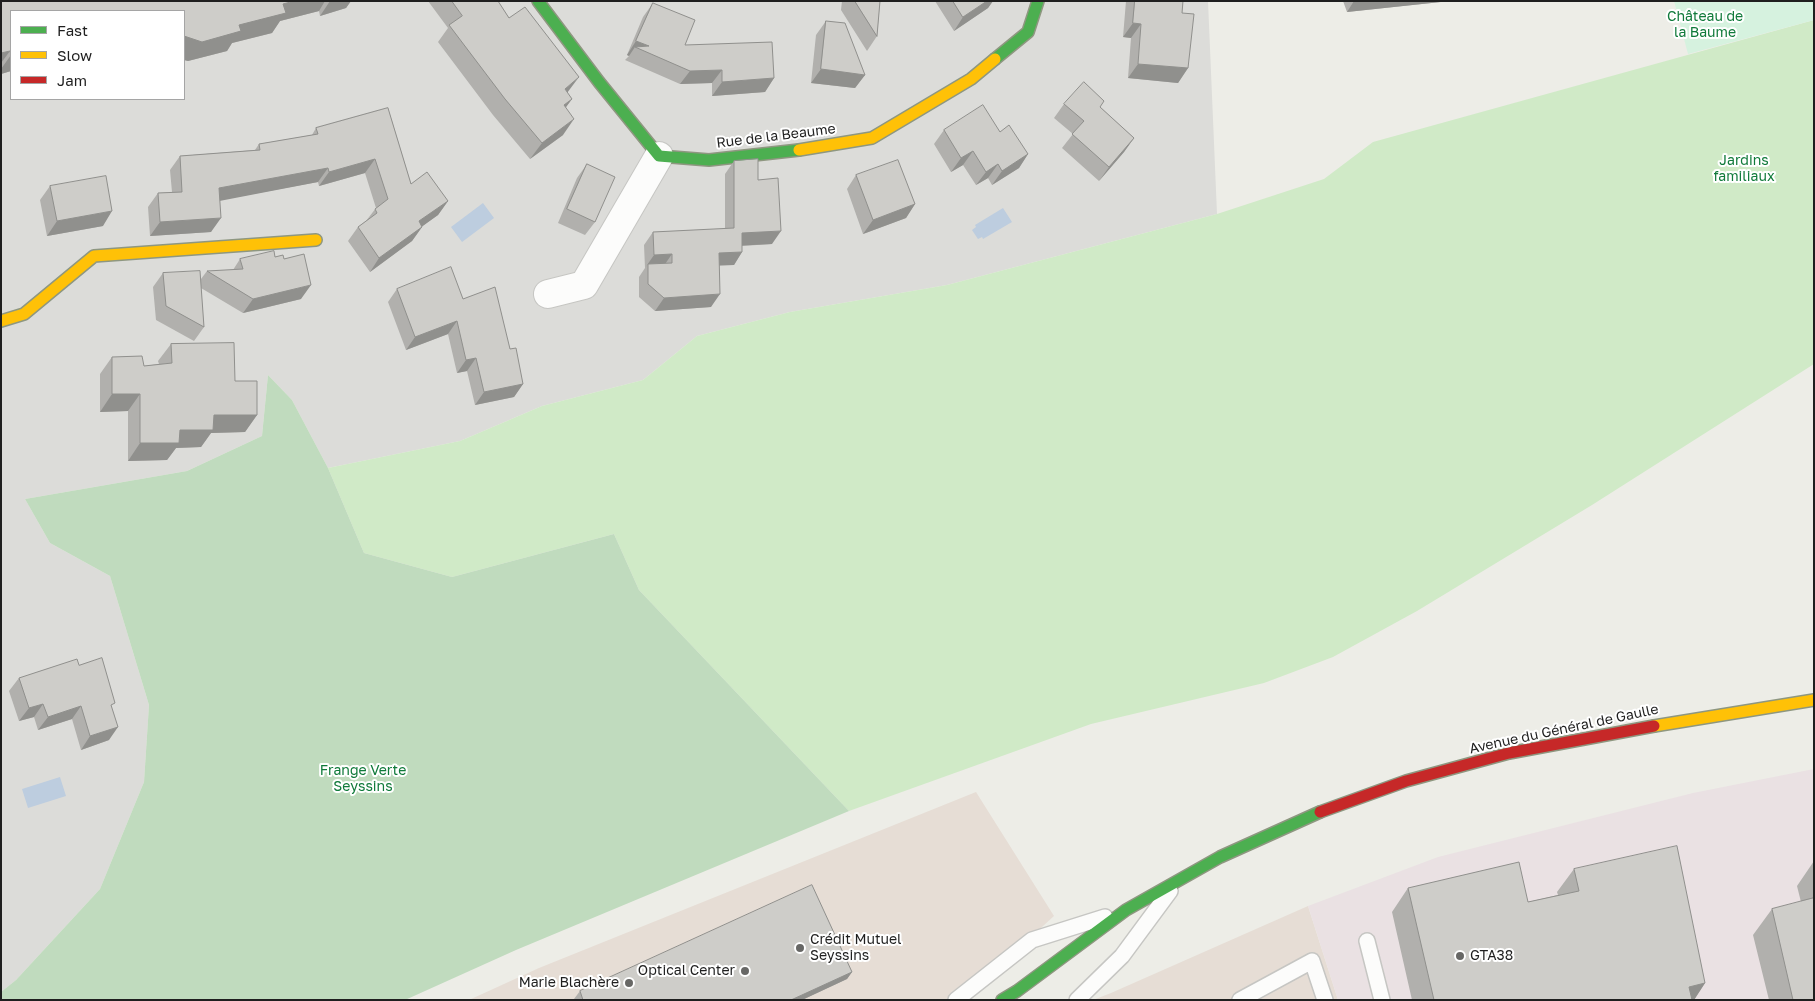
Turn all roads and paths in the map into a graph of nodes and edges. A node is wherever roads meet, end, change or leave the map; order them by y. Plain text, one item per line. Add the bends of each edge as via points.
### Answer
1 (538, 1) edge
2 (1038, 1) edge
3 (658, 156) junction
4 (316, 240) dead end
5 (548, 294) dead end
6 (1, 321) edge
7 (1814, 700) edge
8 (1179, 879) junction
9 (1126, 910) junction
10 (1367, 941) dead end
11 (1014, 995) edge
12 (956, 1000) edge
13 (1002, 1000) edge
14 (1077, 1000) edge
15 (1240, 1000) edge
16 (1325, 1000) edge
17 (1382, 1000) edge

1 - 3 street
2 - 3 street, Rue de la Beaume via 1028,32 978,74 872,138 789,152 709,160
3 - 5 street via 584,285
4 - 6 street via 94,256 24,314
7 - 8 street, Avenue du Général de Gaulle via 1673,722 1510,753 1406,782 1331,807
8 - 9 street, Avenue du Général de Gaulle
8 - 14 lane via 1122,956
9 - 11 street, Avenue du Général de Gaulle
9 - 12 lane via 1032,940
10 - 17 lane
11 - 13 street, Avenue du Général de Gaulle
15 - 16 lane via 1312,961

